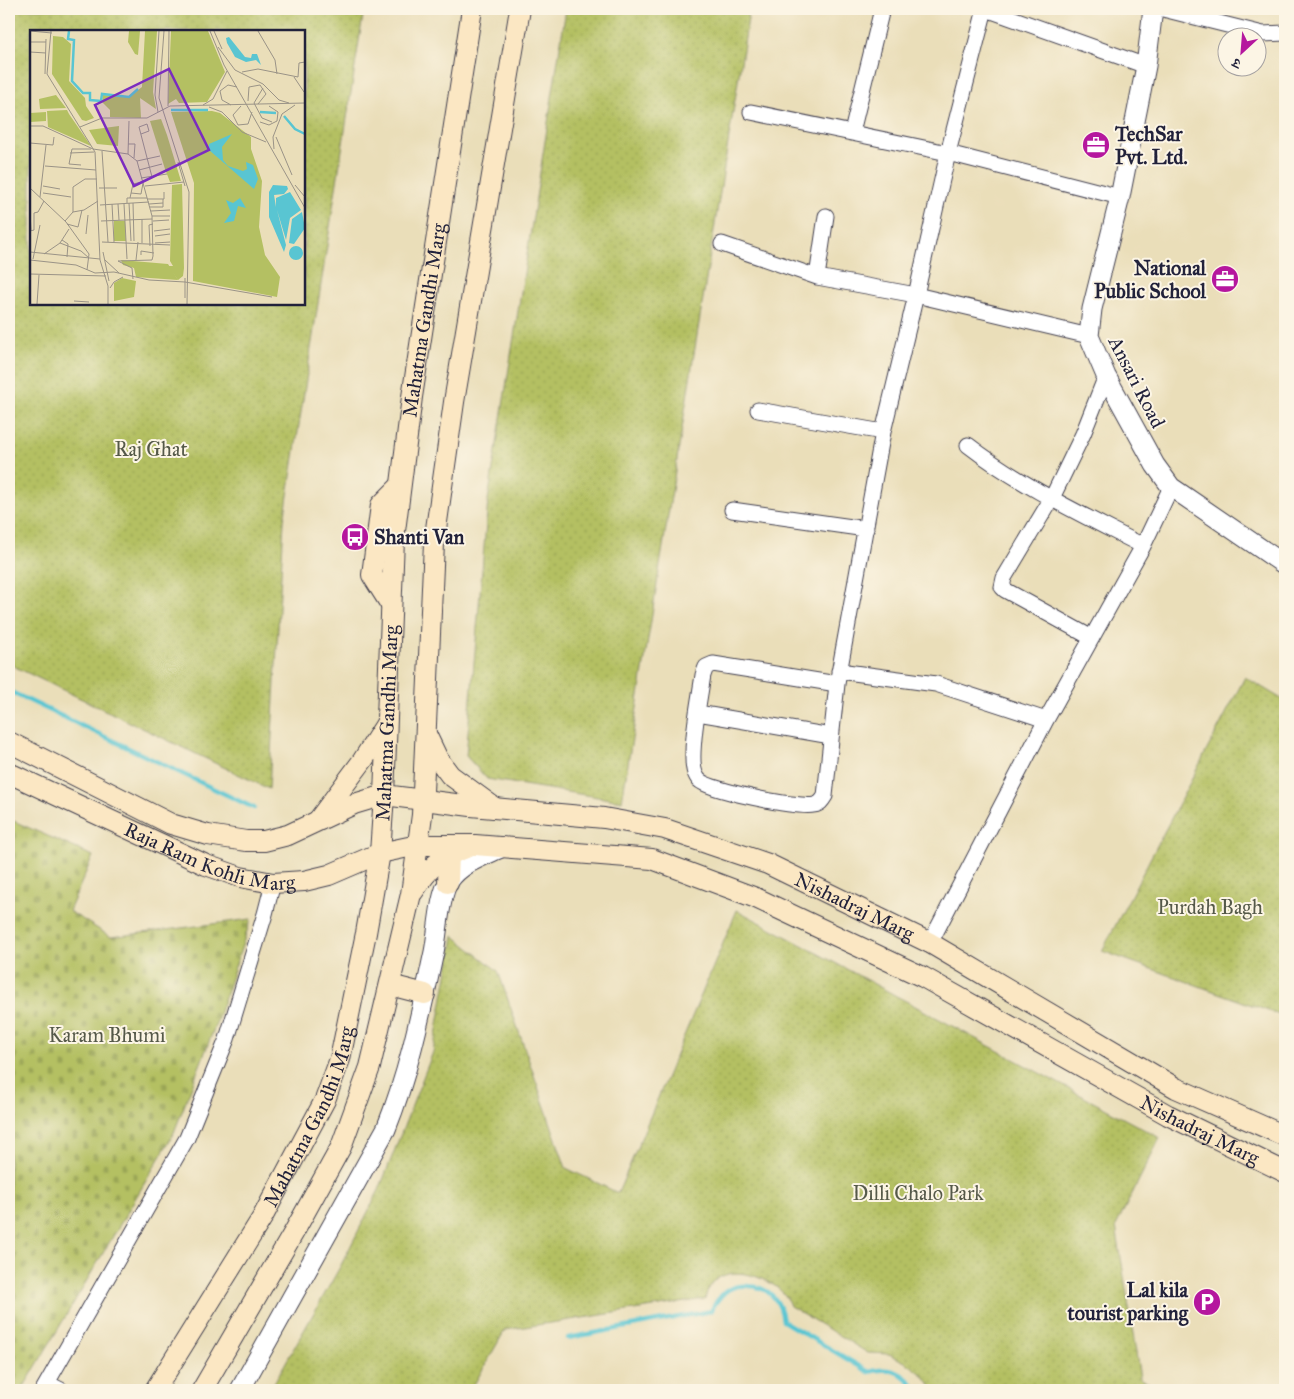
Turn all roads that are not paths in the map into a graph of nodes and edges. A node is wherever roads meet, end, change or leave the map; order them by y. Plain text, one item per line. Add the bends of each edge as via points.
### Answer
1 (472, 9) edge
2 (520, 9) edge
3 (882, 9) edge
4 (986, 9) edge
5 (1153, 9) edge
6 (1163, 9) edge
7 (1285, 33) edge
8 (1146, 66) junction
9 (751, 112) dead end
10 (852, 132) junction
11 (948, 152) junction
12 (1120, 197) junction
13 (826, 216) dead end
14 (722, 244) dead end
15 (817, 277) junction
16 (916, 295) junction
17 (1089, 336) junction
18 (1106, 376) junction
19 (758, 410) dead end
20 (883, 432) junction
21 (968, 445) dead end
22 (1171, 487) junction
23 (1052, 498) junction
24 (732, 510) dead end
25 (866, 529) junction
26 (1143, 546) junction
27 (1285, 565) edge
28 (1092, 638) junction
29 (838, 677) junction
30 (698, 713) junction
31 (1046, 720) junction
32 (386, 724) junction
33 (426, 732) junction
34 (832, 736) junction
35 (9, 742) edge
36 (9, 773) edge
37 (384, 795) junction
38 (423, 800) junction
39 (495, 808) junction
40 (318, 821) junction
41 (418, 845) junction
42 (475, 845) junction
43 (503, 848) junction
44 (380, 853) junction
45 (449, 854) junction
46 (273, 883) junction
47 (448, 883) junction
48 (411, 894) junction
49 (930, 943) junction
50 (390, 985) junction
51 (425, 994) junction
52 (1285, 1136) edge
53 (1285, 1172) edge
54 (50, 1388) edge
55 (155, 1390) edge
56 (202, 1390) edge
57 (240, 1390) edge

1 - 32 main road, Mahatma Gandhi Marg via 400,486 394,539
2 - 33 main road, Mahatma Gandhi Marg via 454,402 434,543
3 - 10 street
4 - 8 street
4 - 11 street
5 - 8 street, Ansari Road
6 - 7 street via 1263,34
8 - 12 street, Ansari Road
9 - 10 street
10 - 11 street
11 - 12 street
11 - 16 street
12 - 17 street, Ansari Road via 1092,309
13 - 15 street
14 - 15 street
15 - 16 street
16 - 17 street
16 - 20 street
17 - 18 street, Ansari Road
18 - 22 street, Ansari Road
18 - 23 street
19 - 20 street
20 - 25 street
21 - 23 street
22 - 26 street
22 - 27 street, Ansari Road
23 - 26 street
23 - 28 street via 1004,578 1002,587
24 - 25 street
25 - 29 street
26 - 28 street
28 - 31 street
29 - 30 street via 713,664 706,667 703,675
29 - 31 street via 936,684
29 - 34 street
30 - 34 street
30 - 34 street via 692,758 698,780 749,796 797,805 813,806 825,796
31 - 49 street
32 - 37 main road, Mahatma Gandhi Marg
32 - 40 main road
33 - 38 main road, Mahatma Gandhi Marg
33 - 39 main road via 438,759 450,775
35 - 40 main road, Raja Ram Kohli Marg via 171,824 208,835 264,841 288,835
36 - 46 main road, Raja Ram Kohli Marg via 206,865 240,877
37 - 38 main road, Nishadraj Marg
37 - 40 main road, Raja Ram Kohli Marg via 354,804
37 - 44 main road, Mahatma Gandhi Marg
38 - 39 main road, Nishadraj Marg
38 - 41 main road, Mahatma Gandhi Marg
39 - 49 main road, Nishadraj Marg via 604,818 665,829 768,864
41 - 42 main road, Nishadraj Marg
41 - 44 main road, Raja Ram Kohli Marg
41 - 48 main road, Mahatma Gandhi Marg
42 - 43 main road, Nishadraj Marg
42 - 45 main road
43 - 47 street via 474,860 456,872
43 - 53 main road, Nishadraj Marg via 652,859 756,898 922,977 1168,1115
44 - 46 main road, Raja Ram Kohli Marg via 329,875
44 - 55 main road, Mahatma Gandhi Marg via 340,1059 325,1100 262,1218
45 - 47 main road
45 - 48 main road via 428,870
46 - 54 street via 227,1039 187,1138
47 - 51 street
48 - 50 main road, Mahatma Gandhi Marg
49 - 52 main road, Nishadraj Marg via 1176,1088
50 - 51 main road
50 - 56 main road, Mahatma Gandhi Marg via 370,1067 341,1147
51 - 57 street via 400,1095 386,1129

